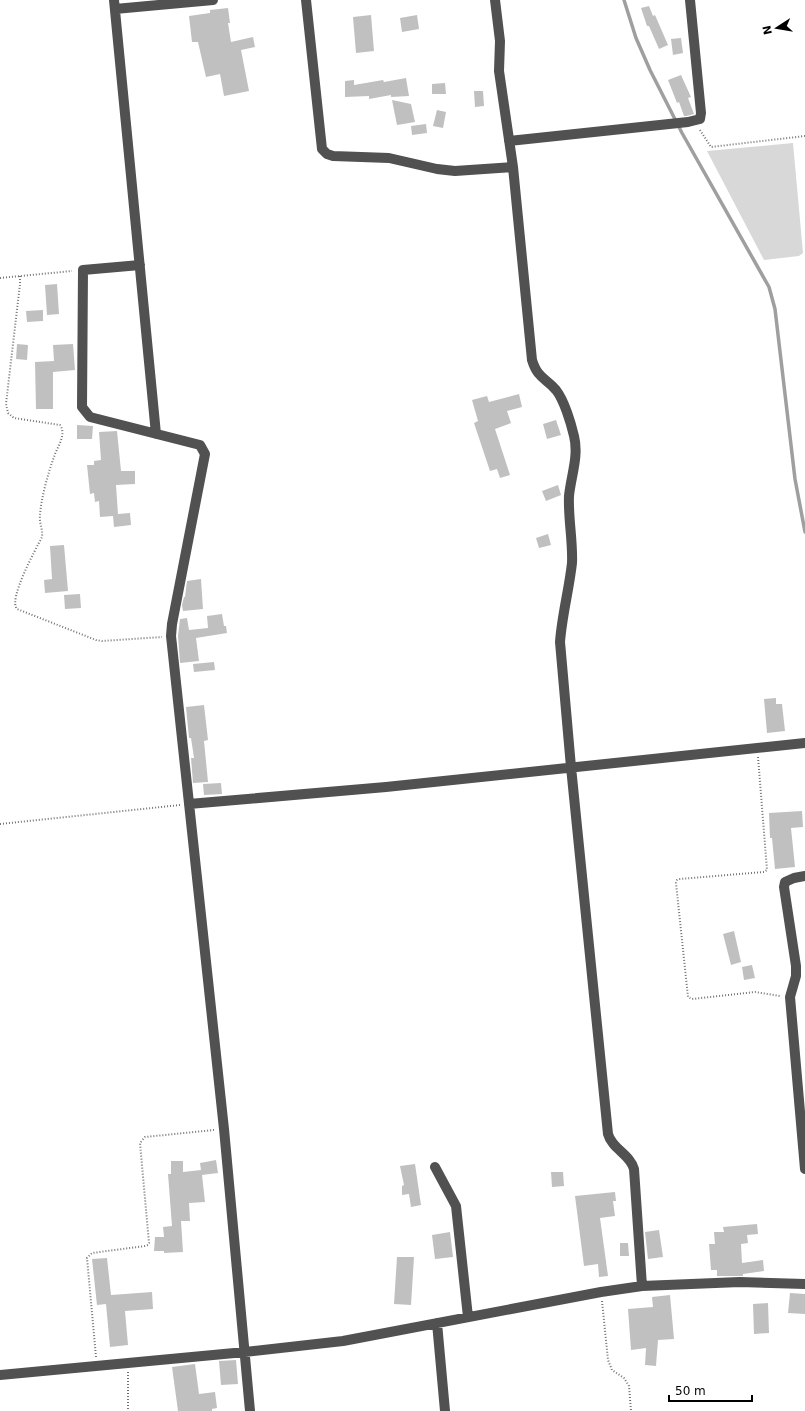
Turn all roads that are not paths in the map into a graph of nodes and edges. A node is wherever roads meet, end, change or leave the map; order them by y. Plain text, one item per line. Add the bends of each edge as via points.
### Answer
1 (213, 0) edge
2 (306, 0) edge
3 (495, 0) edge
4 (690, 0) edge
5 (115, 5) edge
6 (509, 141) junction
7 (513, 167) junction
8 (140, 265) junction
9 (156, 434) junction
10 (805, 743) edge
11 (571, 767) junction
12 (189, 804) junction
13 (805, 876) edge
14 (434, 1167) dead end
15 (805, 1169) edge
16 (805, 1284) edge
17 (642, 1286) junction
18 (468, 1317) junction
19 (437, 1322) junction
20 (245, 1352) junction
21 (0, 1375) edge
22 (250, 1411) edge
23 (445, 1411) edge

1 - 5 street
2 - 7 street via 322,149 327,154 389,158 455,172
3 - 6 street via 500,41 499,71
4 - 6 street via 700,119
5 - 8 street
6 - 7 street
7 - 11 street via 532,360 535,370 561,398 575,437 575,462 569,499 572,563 560,642
8 - 9 street
8 - 9 street via 83,270 82,407 90,417
9 - 12 street via 200,445 204,454 171,636
10 - 11 street
11 - 12 street via 386,787
11 - 17 street via 608,1134 612,1143 633,1164
12 - 20 street
13 - 15 street via 785,882 784,887 796,966 790,997
14 - 18 street via 456,1206
16 - 17 street via 740,1282
17 - 18 street
18 - 19 street
19 - 20 street via 343,1341
19 - 23 street
20 - 21 street
20 - 22 street

